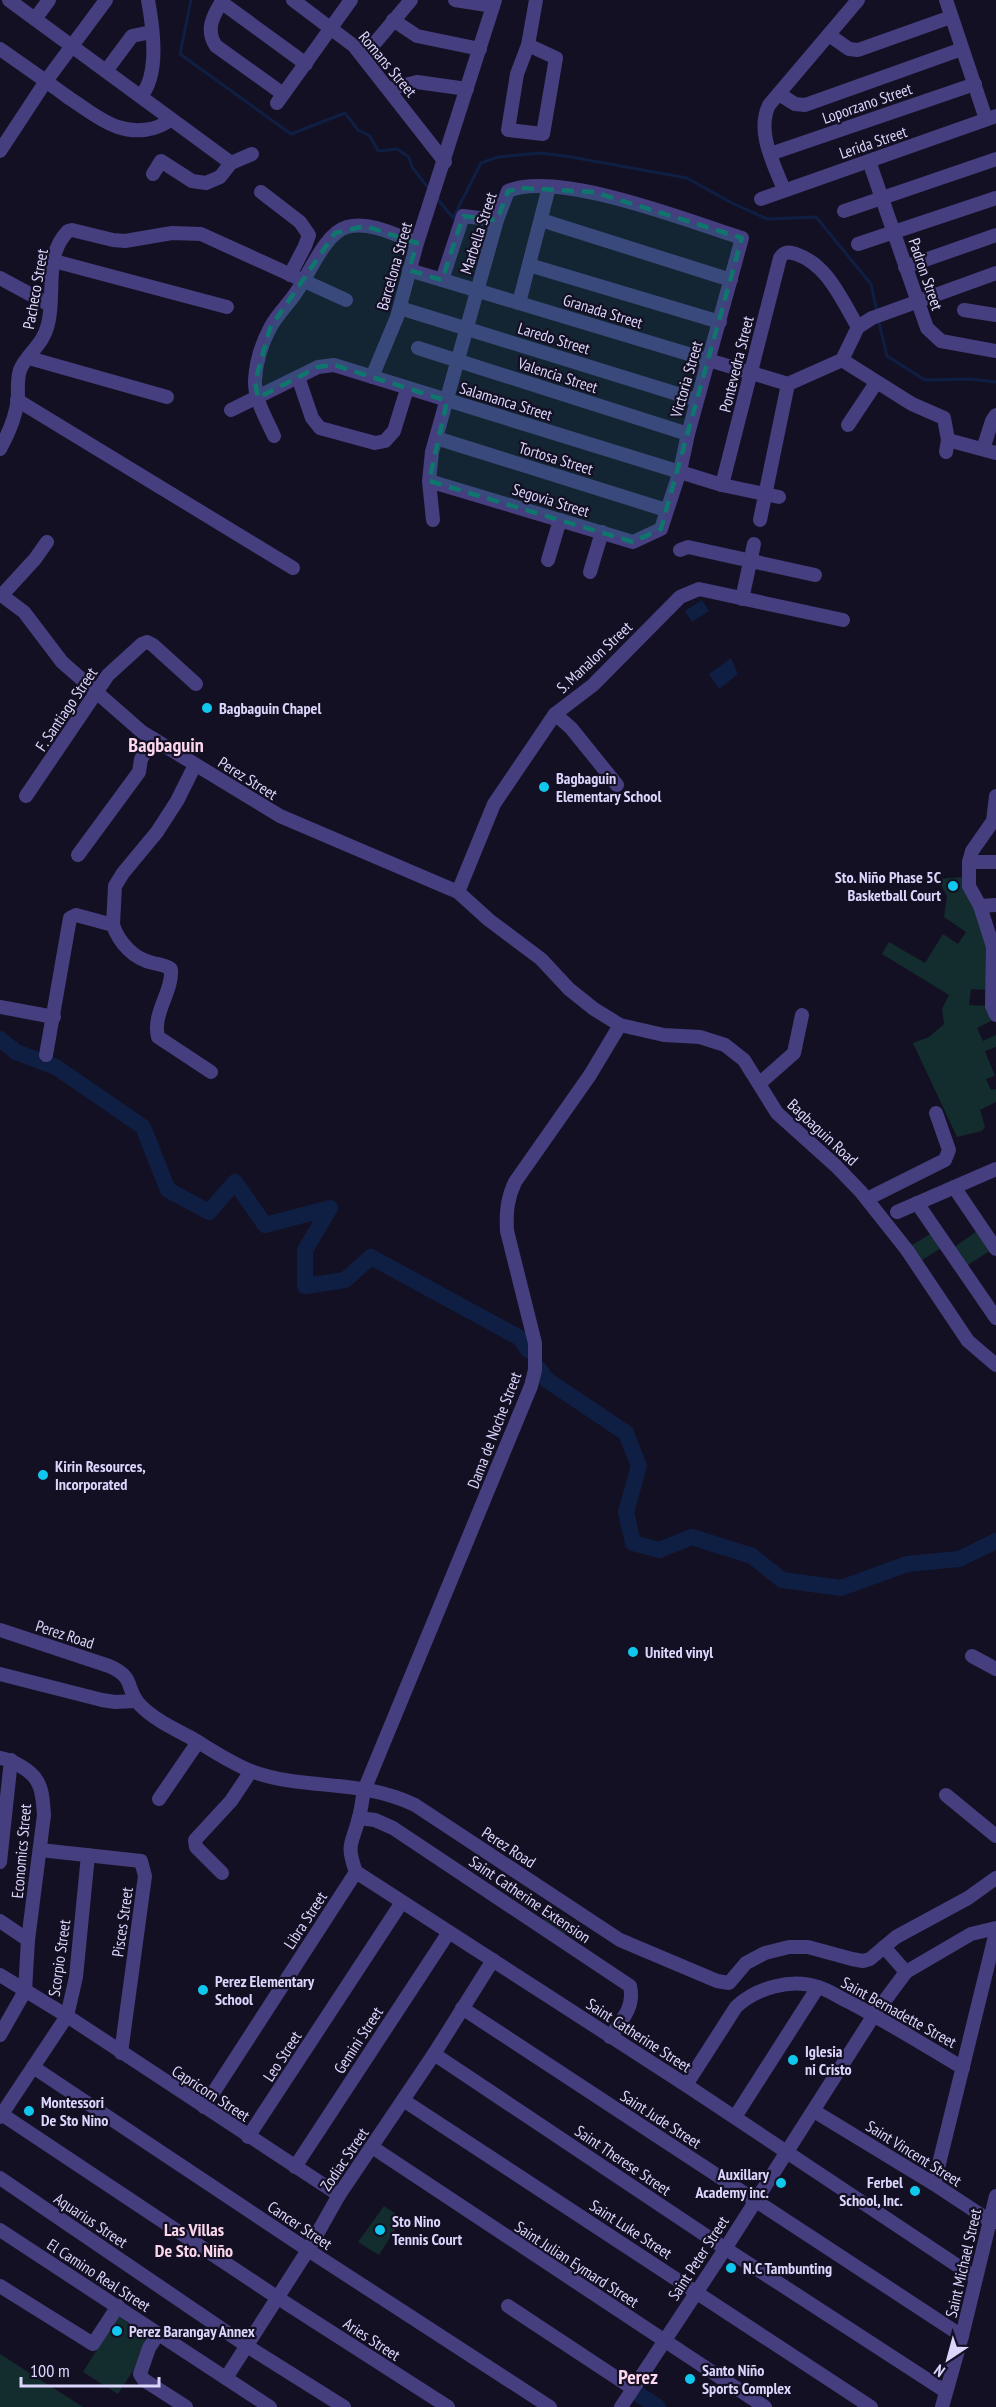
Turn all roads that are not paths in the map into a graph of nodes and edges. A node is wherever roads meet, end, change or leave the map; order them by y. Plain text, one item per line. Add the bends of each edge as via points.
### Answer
1 (9, 0) edge
2 (49, 0) edge
3 (106, 0) edge
4 (148, 0) edge
5 (293, 0) edge
6 (351, 0) edge
7 (411, 0) edge
8 (455, 0) edge
9 (536, 0) edge
10 (858, 0) edge
11 (946, 0) edge
12 (222, 1) edge
13 (494, 3) edge
14 (951, 17) junction
15 (35, 20) junction
16 (393, 20) junction
17 (332, 27) junction
18 (151, 32) junction
19 (829, 35) junction
20 (528, 45) junction
21 (72, 46) junction
22 (0, 49) edge
23 (480, 49) junction
24 (962, 49) junction
25 (364, 56) junction
26 (306, 64) junction
27 (106, 71) junction
28 (46, 81) junction
29 (975, 84) junction
30 (389, 89) junction
31 (467, 89) junction
32 (779, 94) junction
33 (141, 96) junction
34 (991, 118) edge
35 (171, 119) junction
36 (0, 151) edge
37 (252, 154) dead end
38 (771, 154) junction
39 (996, 159) edge
40 (869, 161) junction
41 (445, 162) junction
42 (231, 163) junction
43 (153, 174) dead end
44 (549, 187) junction
45 (783, 190) junction
46 (261, 192) dead end
47 (881, 197) junction
48 (996, 198) edge
49 (761, 199) dead end
50 (844, 211) dead end
51 (497, 220) junction
52 (541, 220) junction
53 (893, 231) junction
54 (996, 235) edge
55 (742, 238) joint
56 (417, 243) junction
57 (858, 244) dead end
58 (54, 261) junction
59 (529, 266) junction
60 (905, 267) junction
61 (409, 270) junction
62 (996, 273) edge
63 (290, 274) junction
64 (0, 278) edge
65 (442, 280) junction
66 (731, 280) junction
67 (304, 281) junction
68 (477, 291) junction
69 (346, 300) dead end
70 (917, 302) junction
71 (519, 303) junction
72 (50, 305) junction
73 (228, 306) dead end
74 (400, 308) junction
75 (964, 310) dead end
76 (996, 315) edge
77 (720, 322) junction
78 (858, 327) junction
79 (466, 328) junction
80 (418, 348) dead end
81 (996, 351) edge
82 (29, 358) junction
83 (709, 360) junction
84 (842, 360) junction
85 (458, 361) junction
86 (750, 373) junction
87 (298, 377) junction
88 (372, 377) junction
89 (876, 383) junction
90 (788, 384) junction
91 (407, 389) junction
92 (167, 397) dead end
93 (258, 398) junction
94 (17, 400) junction
95 (697, 400) junction
96 (447, 401) junction
97 (231, 410) dead end
98 (996, 415) edge
99 (848, 425) dead end
100 (688, 434) junction
101 (274, 436) dead end
102 (436, 438) junction
103 (0, 449) edge
104 (989, 451) edge
105 (680, 471) junction
106 (429, 481) junction
107 (722, 485) junction
108 (773, 495) junction
109 (666, 510) junction
110 (433, 520) dead end
111 (560, 520) junction
112 (760, 520) dead end
113 (661, 529) joint
114 (602, 532) junction
115 (47, 542) dead end
116 (754, 544) dead end
117 (680, 550) dead end
118 (548, 560) dead end
119 (750, 560) junction
120 (293, 568) dead end
121 (590, 572) dead end
122 (815, 575) dead end
123 (1, 595) edge
124 (742, 599) junction
125 (843, 620) dead end
126 (196, 684) dead end
127 (96, 692) junction
128 (555, 714) junction
129 (154, 740) junction
130 (195, 765) junction
131 (617, 784) dead end
132 (26, 796) dead end
133 (996, 796) edge
134 (994, 821) edge
135 (78, 855) dead end
136 (969, 862) junction
137 (996, 862) edge
138 (458, 892) junction
139 (996, 905) edge
140 (980, 906) junction
141 (113, 925) junction
142 (994, 947) edge
143 (0, 1007) edge
144 (802, 1015) dead end
145 (996, 1015) edge
146 (54, 1017) junction
147 (620, 1025) junction
148 (46, 1055) dead end
149 (211, 1072) dead end
150 (760, 1083) junction
151 (936, 1113) dead end
152 (995, 1171) edge
153 (954, 1187) junction
154 (867, 1199) junction
155 (917, 1203) junction
156 (897, 1212) dead end
157 (996, 1249) edge
158 (994, 1310) edge
159 (996, 1365) edge
160 (0, 1630) edge
161 (972, 1656) dead end
162 (996, 1669) edge
163 (0, 1674) edge
164 (136, 1701) junction
165 (198, 1742) junction
166 (5, 1759) edge
167 (251, 1771) junction
168 (365, 1788) junction
169 (946, 1795) dead end
170 (159, 1799) dead end
171 (359, 1818) junction
172 (996, 1836) edge
173 (40, 1850) junction
174 (88, 1855) junction
175 (0, 1862) edge
176 (356, 1872) junction
177 (222, 1873) dead end
178 (996, 1878) edge
179 (402, 1902) junction
180 (0, 1921) edge
181 (996, 1930) edge
182 (449, 1932) junction
183 (28, 1940) junction
184 (884, 1947) junction
185 (493, 1960) junction
186 (906, 1972) junction
187 (0, 1975) edge
188 (818, 1987) junction
189 (25, 1991) junction
190 (462, 2008) junction
191 (874, 2015) junction
192 (67, 2016) junction
193 (2, 2027) edge
194 (610, 2037) junction
195 (120, 2053) junction
196 (434, 2054) junction
197 (33, 2067) junction
198 (963, 2068) junction
199 (686, 2085) junction
200 (403, 2100) junction
201 (204, 2107) junction
202 (814, 2111) junction
203 (1, 2115) edge
204 (735, 2117) junction
205 (248, 2137) junction
206 (372, 2147) junction
207 (787, 2153) junction
208 (295, 2167) junction
209 (0, 2178) edge
210 (934, 2184) junction
211 (339, 2195) junction
212 (996, 2196) edge
213 (755, 2201) junction
214 (993, 2222) edge
215 (0, 2230) edge
216 (725, 2249) junction
217 (308, 2250) junction
218 (976, 2278) junction
219 (0, 2286) edge
220 (696, 2291) junction
221 (278, 2298) junction
222 (118, 2306) junction
223 (508, 2306) dead end
224 (158, 2334) junction
225 (962, 2336) junction
226 (664, 2341) junction
227 (247, 2346) junction
228 (226, 2378) junction
229 (632, 2388) junction
230 (945, 2391) junction
231 (186, 2407) edge
232 (270, 2407) edge
233 (344, 2407) edge
234 (448, 2407) edge
235 (550, 2407) edge
236 (621, 2407) edge
237 (765, 2407) edge
238 (871, 2407) edge
239 (942, 2407) edge

1 - 15 street
2 - 15 street
3 - 21 street
4 - 18 street
5 - 17 street, Romans Street
6 - 17 street
7 - 16 street
8 - 13 street
9 - 20 street
10 - 19 street
11 - 14 street
12 - 26 street
12 - 26 street via 211,25 216,46 280,99
13 - 23 street, Barcelona Street
14 - 19 street via 858,50
14 - 24 street
15 - 21 street
16 - 23 street via 417,36
16 - 25 street
17 - 25 street, Romans Street
17 - 26 street
18 - 27 street via 132,36
18 - 33 street via 152,79
19 - 32 street
20 - 20 street via 556,58 543,134 508,130 517,74
21 - 27 street
21 - 28 street
22 - 28 street
23 - 31 street, Barcelona Street
24 - 29 street
24 - 32 street via 805,105
25 - 30 street, Romans Street
27 - 33 street
28 - 35 street via 117,126 149,129
28 - 36 street
29 - 34 street
29 - 38 street, Loporzano Street
30 - 31 street via 417,82
30 - 41 street, Romans Street
31 - 41 street, Barcelona Street
32 - 38 street via 763,117
33 - 35 street
34 - 40 street, Lerida Street
35 - 42 street
37 - 42 street
38 - 45 street
39 - 47 street
40 - 45 street, Lerida Street
40 - 47 street, Padron Street
41 - 56 street, Barcelona Street
42 - 43 street via 220,177 207,183 192,181 161,160
44 - 51 street, Marbella Street via 508,191
44 - 52 street
44 - 55 street, Marbella Street via 594,192
45 - 49 street, Lerida Street
46 - 63 street via 300,222 309,235
47 - 50 street
47 - 53 street, Padron Street
48 - 53 street
51 - 65 street via 463,216
51 - 68 street, Marbella Street
52 - 59 street
52 - 66 street
53 - 57 street
53 - 60 street, Padron Street
54 - 60 street
55 - 66 street, Victoria Street
56 - 61 street, Barcelona Street
56 - 67 street via 365,226 344,228 328,241
58 - 63 street, Pacheco Street via 63,236 72,230 125,241 189,232 212,238
58 - 72 street, Pacheco Street
58 - 73 street
59 - 71 street
59 - 77 street
60 - 70 street, Padron Street
61 - 65 street, Granada Street
61 - 74 street, Barcelona Street
62 - 70 street
63 - 67 street, Pacheco Street
64 - 72 street
65 - 68 street, Granada Street
66 - 77 street, Victoria Street
67 - 69 street, Pacheco Street
67 - 93 street via 265,339 255,382
68 - 71 street, Granada Street
68 - 79 street, Marbella Street
70 - 78 street
70 - 81 street, Padron Street via 927,327 941,340
71 - 83 street, Granada Street
72 - 82 street, Pacheco Street via 46,331
74 - 79 street, Laredo Street
74 - 88 street, Barcelona Street
75 - 76 street
77 - 83 street, Victoria Street
78 - 84 street
78 - 86 street, Pontevedra Street via 822,268 809,258 784,253
79 - 85 street, Marbella Street
79 - 95 street, Laredo Street
80 - 85 street, Valencia Street
82 - 92 street
82 - 94 street, Pacheco Street via 20,369
83 - 86 street, Granada Street
83 - 95 street, Victoria Street
84 - 89 street
84 - 90 street
85 - 96 street, Marbella Street
85 - 100 street, Valencia Street
86 - 90 street, Granada Street
86 - 107 street, Pontevedra Street
87 - 88 street, Salamanca Street via 327,364
87 - 91 street via 312,418 320,428 375,443 385,441 394,431
87 - 93 street, Salamanca Street
88 - 91 street, Salamanca Street
89 - 99 street
89 - 104 street via 944,418 947,446
90 - 108 street
91 - 96 street, Salamanca Street
93 - 97 street, Salamanca Street
93 - 101 street
94 - 103 street, Pacheco Street via 11,428
94 - 120 street
95 - 100 street, Victoria Street
96 - 102 street, Marbella Street
96 - 105 street, Salamanca Street
98 - 104 street
100 - 105 street, Victoria Street
102 - 106 street, Marbella Street
102 - 109 street, Tortosa Street
105 - 107 street, Salamanca Street
105 - 109 street, Victoria Street
106 - 110 street, Marbella Street
106 - 111 street, Segovia Street
107 - 108 street, Salamanca Street
108 - 112 street
109 - 113 street, Victoria Street
111 - 114 street, Segovia Street
111 - 118 street
113 - 114 street, Segovia Street via 633,542
114 - 121 street
115 - 123 street
116 - 119 street
117 - 119 street via 688,547
119 - 122 street
119 - 124 street
123 - 127 street, Perez Street via 24,612 62,662
124 - 125 street, S. Manalon Street
124 - 128 street, S. Manalon Street via 699,589 680,597 592,685
126 - 127 street, F. Santiago Street via 147,642 108,675
127 - 129 street, Perez Street
127 - 132 street, F. Santiago Street
128 - 131 street
128 - 138 street, S. Manalon Street via 494,804
129 - 130 street, Perez Street
129 - 135 street via 141,759 139,772
130 - 138 street, Perez Street via 280,816
130 - 141 street via 157,832 115,886
133 - 134 street
134 - 136 street via 972,850
136 - 137 street
136 - 140 street via 969,886
138 - 147 street, Bagbaguin Road via 541,959 594,1009
139 - 140 street
140 - 142 street
141 - 146 street via 76,915 70,918
141 - 149 street via 129,951 171,969 172,979 156,1030 158,1037
142 - 145 street via 992,1006
143 - 146 street
144 - 150 street via 794,1053
146 - 148 street
147 - 150 street, Bagbaguin Road via 664,1035 700,1037 725,1046 744,1060
147 - 168 street, Dama de Noche Street via 510,1193 507,1231 535,1342 535,1370
150 - 154 street, Bagbaguin Road via 777,1113
151 - 154 street via 949,1150 945,1160
152 - 153 street
153 - 155 street
153 - 157 street
154 - 159 street, Bagbaguin Road via 907,1250 968,1341
155 - 156 street
155 - 158 street
160 - 164 street, Perez Road via 116,1669 127,1677
161 - 162 street
163 - 164 street via 109,1701
164 - 165 street, Perez Road via 153,1716
165 - 167 street, Perez Road
165 - 170 street
166 - 173 street, Economics Street via 37,1779 44,1815
166 - 175 street
167 - 168 street, Perez Road
167 - 177 street via 231,1801 195,1840 196,1847
168 - 171 street
168 - 184 street, Perez Road via 415,1805 620,1940 717,1981 729,1983 746,1963 789,1947 808,1947 863,1961
169 - 172 street
171 - 176 street via 349,1843
171 - 194 street, Saint Catherine Extension via 393,1828 630,1986 630,2007
173 - 174 street, Pisces Street
173 - 183 street, Economics Street
174 - 192 street, Scorpio Street via 76,1977
174 - 195 street, Pisces Street via 141,1861 145,1876
176 - 179 street, Saint Catherine Street
176 - 201 street, Libra Street
178 - 184 street, Perez Road
179 - 182 street, Saint Catherine Street
179 - 205 street, Leo Street
180 - 183 street
181 - 186 street, Saint Peter Street via 970,1934
181 - 198 street
182 - 185 street, Saint Catherine Street
182 - 208 street, Gemini Street
183 - 189 street, Economics Street
184 - 186 street
185 - 190 street, Zodiac Street
185 - 194 street, Saint Catherine Street
186 - 191 street, Saint Peter Street
187 - 189 street, Capricorn Street
188 - 191 street, Saint Bernadette Street
188 - 199 street, Saint Bernadette Street via 774,1987 744,2000
188 - 204 street
189 - 192 street, Capricorn Street
189 - 193 street, Economics Street
190 - 196 street, Zodiac Street
190 - 213 street, Saint Jude Street
191 - 198 street, Saint Bernadette Street
191 - 202 street, Saint Peter Street
192 - 195 street, Capricorn Street
192 - 197 street, Scorpio Street
194 - 199 street, Saint Catherine Street
195 - 201 street, Capricorn Street
196 - 200 street, Zodiac Street
196 - 216 street, Saint Therese Street
197 - 203 street, Scorpio Street
197 - 217 street, Cancer Street
198 - 210 street
199 - 204 street, Saint Catherine Street
200 - 206 street, Zodiac Street
200 - 220 street, Saint Luke Street
201 - 205 street, Capricorn Street
202 - 207 street, Saint Peter Street
202 - 210 street, Saint Vincent Street
203 - 221 street, Aries Street
204 - 207 street, Saint Catherine Street
205 - 208 street, Capricorn Street
206 - 211 street, Zodiac Street
206 - 226 street, Saint Julian Eymard Street
207 - 213 street, Saint Peter Street
207 - 218 street, Saint Catherine Street
208 - 211 street, Capricorn Street
209 - 227 street, Aquarius Street
210 - 214 street, Saint Vincent Street
211 - 217 street, Zodiac Street
212 - 214 street, Saint Michael Street
213 - 216 street, Saint Peter Street
213 - 225 street, Saint Jude Street
214 - 218 street, Saint Michael Street
215 - 222 street, El Camino Real Street
216 - 220 street, Saint Peter Street
216 - 230 street, Saint Therese Street
217 - 221 street, Zodiac Street
217 - 235 street, Cancer Street
218 - 225 street, Saint Michael Street
219 - 222 street via 93,2344
220 - 226 street, Saint Peter Street
220 - 238 street, Saint Luke Street
221 - 227 street, Zodiac Street
221 - 234 street, Aries Street
222 - 224 street, El Camino Real Street
223 - 229 street
224 - 228 street, El Camino Real Street
224 - 231 street via 140,2374
225 - 230 street, Saint Michael Street
226 - 229 street, Saint Peter Street
226 - 237 street, Saint Julian Eymard Street
227 - 228 street, Zodiac Street
227 - 233 street, Aquarius Street
228 - 232 street, El Camino Real Street
229 - 236 street, Saint Peter Street
230 - 239 street, Saint Michael Street

